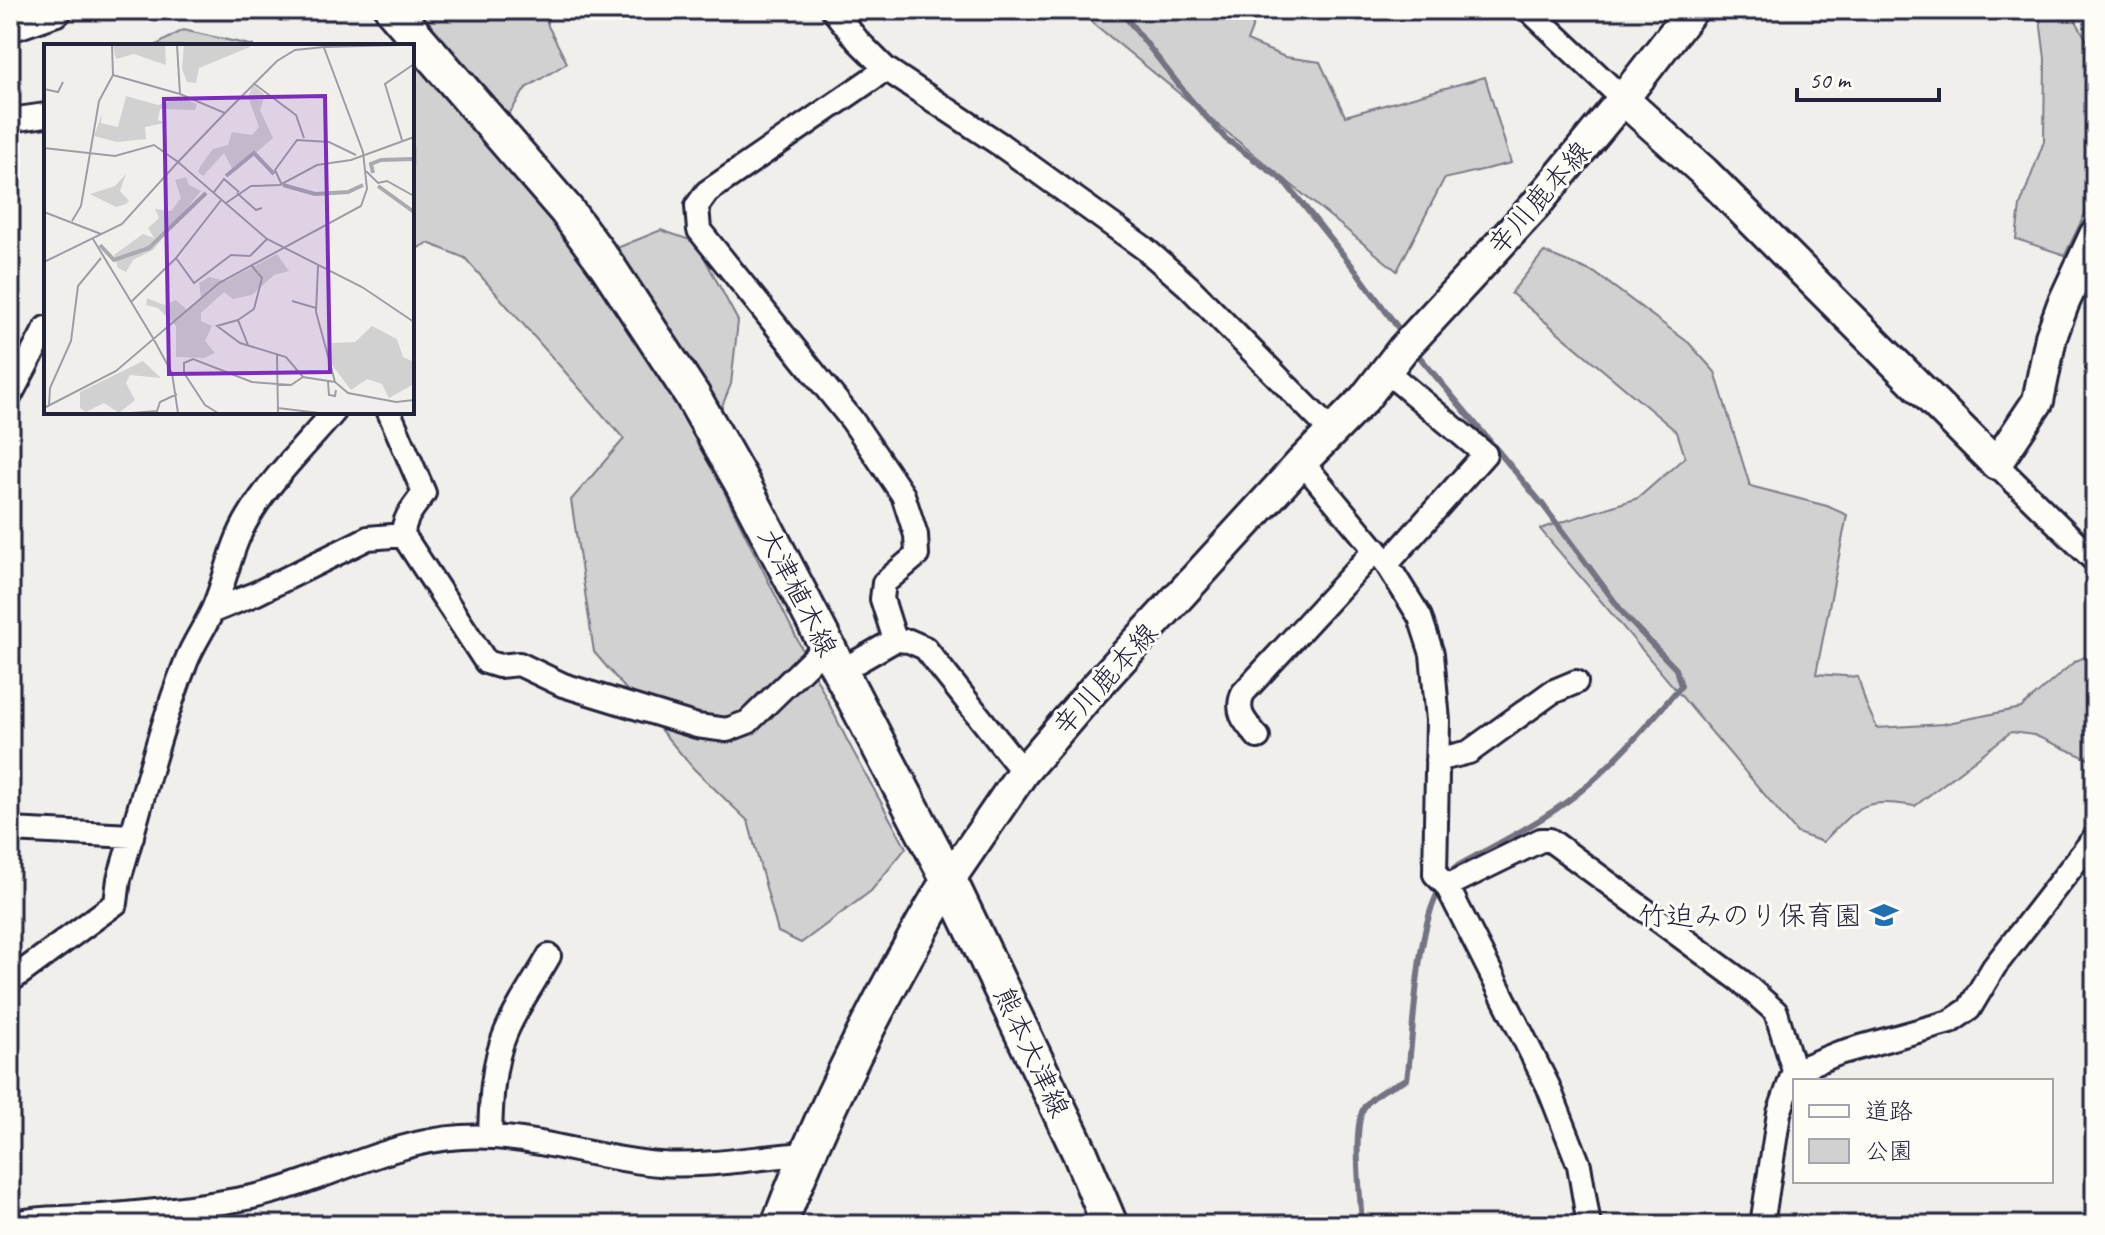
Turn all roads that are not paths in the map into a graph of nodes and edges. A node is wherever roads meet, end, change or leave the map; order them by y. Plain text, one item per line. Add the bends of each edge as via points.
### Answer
1 (56, 10) edge
2 (393, 10) edge
3 (833, 10) edge
4 (1529, 10) edge
5 (1692, 10) edge
6 (10, 26) edge
7 (886, 69) junction
8 (1623, 99) junction
9 (44, 115) edge
10 (10, 120) edge
11 (2095, 235) edge
12 (44, 332) edge
13 (1402, 351) junction
14 (10, 396) edge
15 (332, 414) edge
16 (390, 414) edge
17 (1332, 432) junction
18 (1302, 462) junction
19 (1996, 464) junction
20 (403, 535) junction
21 (1381, 557) junction
22 (2095, 561) edge
23 (213, 611) junction
24 (895, 640) junction
25 (832, 659) junction
26 (1576, 682) dead end
27 (1258, 737) dead end
28 (1437, 760) junction
29 (1023, 772) junction
30 (10, 830) edge
31 (132, 836) junction
32 (2095, 837) edge
33 (949, 880) junction
34 (1447, 886) junction
35 (549, 956) dead end
36 (10, 981) edge
37 (1794, 1071) junction
38 (490, 1136) junction
39 (806, 1154) junction
40 (10, 1224) edge
41 (779, 1225) edge
42 (1110, 1225) edge
43 (1589, 1225) edge
44 (1762, 1225) edge

1 - 6 main road
2 - 25 main road, 大津植木線 via 566,210 608,267 699,408
3 - 7 street
4 - 8 street
5 - 8 main road, 辛川鹿本線
7 - 17 street via 1144,248
7 - 24 street via 707,192 697,206 699,230 852,420 903,495 917,555 884,583 882,599
8 - 13 main road, 辛川鹿本線 via 1534,207
8 - 19 main road via 1704,172
9 - 10 street
11 - 19 main road via 2051,337 2038,401
12 - 14 street
13 - 17 main road, 辛川鹿本線
13 - 21 street via 1485,454
15 - 23 street via 248,517 231,551
16 - 20 street via 424,493 403,525
17 - 18 main road, 辛川鹿本線
18 - 21 street
18 - 29 main road, 辛川鹿本線
19 - 22 street
20 - 23 street via 368,538
20 - 25 street via 486,662 519,664 563,685 697,726 727,730 748,722
21 - 27 street via 1243,693 1240,715
21 - 28 street via 1420,617 1432,654
23 - 31 street via 187,659
24 - 25 street
24 - 29 street via 925,648
25 - 33 main road, 大津植木線
26 - 28 street via 1552,692 1469,752
28 - 34 street via 1434,866
29 - 33 main road, 辛川鹿本線
30 - 31 street
31 - 36 street via 116,903
32 - 37 street via 1994,967 1969,1009 1950,1022
33 - 39 main road via 898,966
33 - 42 main road, 熊本大津線
34 - 37 street via 1550,840 1776,1012
34 - 43 street via 1548,1086 1579,1165
35 - 38 street via 506,1032 498,1057
37 - 44 street via 1779,1113
38 - 39 street via 660,1164
38 - 40 street via 423,1142 255,1196 193,1208
39 - 41 main road

